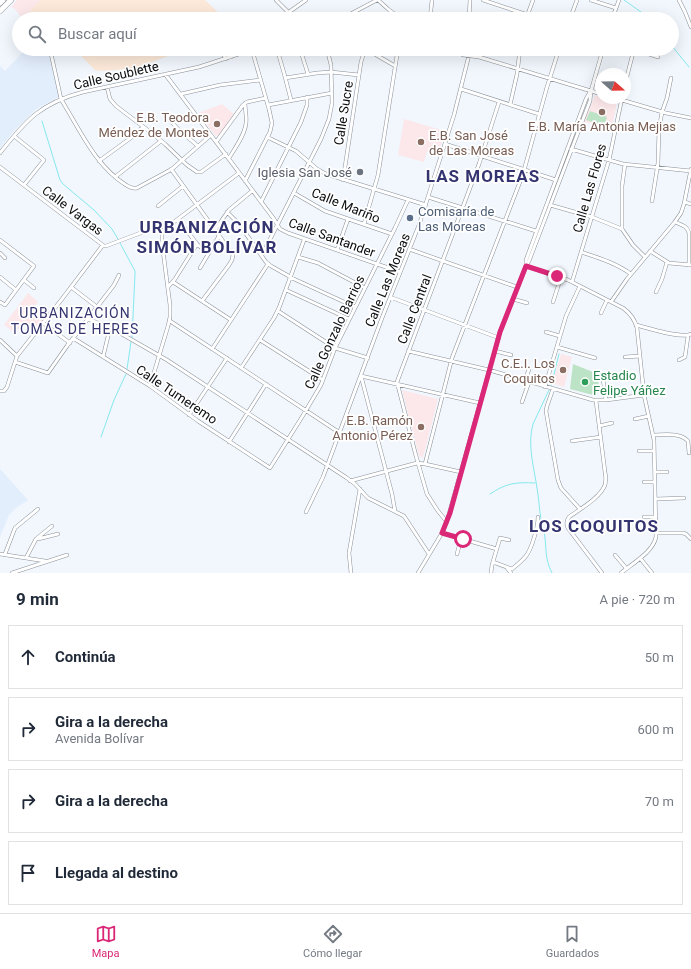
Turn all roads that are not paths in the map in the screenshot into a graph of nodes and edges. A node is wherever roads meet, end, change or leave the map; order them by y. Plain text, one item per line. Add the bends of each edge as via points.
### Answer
1 (3, 0) edge
2 (11, 0) edge
3 (276, 0) edge
4 (306, 0) edge
5 (378, 0) edge
6 (432, 0) edge
7 (470, 0) edge
8 (483, 0) edge
9 (533, 0) edge
10 (577, 0) edge
11 (591, 0) edge
12 (619, 0) edge
13 (679, 0) edge
14 (0, 3) edge
15 (616, 8) junction
16 (0, 11) edge
17 (288, 12) joint
18 (355, 12) edge
19 (392, 12) edge
20 (431, 12) edge
21 (469, 12) edge
22 (522, 12) edge
23 (529, 12) edge
24 (573, 12) edge
25 (615, 12) edge
26 (691, 27) edge
27 (52, 56) edge
28 (224, 56) edge
29 (255, 56) edge
30 (279, 56) edge
31 (302, 56) edge
32 (329, 56) edge
33 (362, 56) edge
34 (378, 56) edge
35 (397, 56) edge
36 (469, 56) edge
37 (474, 56) edge
38 (519, 56) edge
39 (557, 56) edge
40 (601, 56) edge
41 (632, 56) edge
42 (655, 56) edge
43 (231, 57) edge
44 (658, 57) dead end
45 (226, 59) junction
46 (395, 66) junction
47 (517, 68) junction
48 (629, 68) edge
49 (331, 72) junction
50 (165, 74) junction
51 (308, 74) junction
52 (359, 75) junction
53 (285, 78) junction
54 (550, 78) junction
55 (671, 78) dead end
56 (261, 80) junction
57 (108, 87) junction
58 (461, 89) junction
59 (591, 91) junction
60 (595, 92) edge
61 (332, 93) junction
62 (181, 94) junction
63 (307, 97) junction
64 (266, 98) junction
65 (61, 99) junction
66 (291, 100) junction
67 (499, 102) junction
68 (631, 102) edge
69 (245, 103) junction
70 (620, 104) edge
71 (268, 105) junction
72 (510, 105) junction
73 (662, 112) junction
74 (539, 114) junction
75 (167, 117) dead end
76 (691, 118) edge
77 (143, 127) junction
78 (211, 135) junction
79 (14, 136) junction
80 (268, 137) junction
81 (161, 141) junction
82 (216, 142) junction
83 (445, 144) junction
84 (198, 146) junction
85 (289, 147) junction
86 (571, 149) junction
87 (0, 153) edge
88 (226, 154) junction
89 (481, 156) junction
90 (229, 158) junction
91 (609, 160) junction
92 (99, 161) junction
93 (182, 161) junction
94 (309, 162) junction
95 (625, 164) junction
96 (0, 167) edge
97 (658, 168) junction
98 (171, 169) junction
99 (524, 170) junction
100 (691, 170) edge
101 (239, 173) junction
102 (115, 178) junction
103 (343, 180) junction
104 (556, 180) junction
105 (245, 181) junction
106 (24, 185) junction
107 (183, 186) junction
108 (252, 190) junction
109 (374, 190) junction
110 (294, 193) junction
111 (428, 197) junction
112 (408, 200) junction
113 (261, 202) junction
114 (652, 202) dead end
115 (685, 202) junction
116 (691, 204) edge
117 (196, 205) junction
118 (426, 205) junction
119 (550, 205) junction
120 (158, 206) dead end
121 (463, 208) junction
122 (227, 212) junction
123 (592, 217) junction
124 (178, 218) junction
125 (348, 219) junction
126 (505, 221) junction
127 (675, 222) junction
128 (364, 224) junction
129 (277, 225) junction
130 (622, 229) junction
131 (214, 230) junction
132 (162, 231) junction
133 (536, 231) junction
134 (392, 234) junction
135 (219, 236) junction
136 (0, 240) edge
137 (304, 240) junction
138 (197, 244) junction
139 (103, 245) junction
140 (409, 249) junction
141 (337, 250) junction
142 (650, 251) junction
143 (581, 252) junction
144 (0, 253) edge
145 (208, 254) junction
146 (262, 255) junction
147 (298, 257) junction
148 (645, 257) junction
149 (5, 258) dead end
150 (443, 260) junction
151 (667, 262) junction
152 (268, 264) junction
153 (377, 264) junction
154 (690, 265) edge
155 (526, 266) junction
156 (200, 268) dead end
157 (400, 272) junction
158 (632, 274) junction
159 (120, 275) dead end
160 (484, 275) junction
161 (291, 277) junction
162 (561, 277) junction
163 (0, 278) edge
164 (24, 280) junction
165 (173, 282) junction
166 (572, 282) junction
167 (580, 286) junction
168 (71, 287) junction
169 (168, 287) junction
170 (517, 287) junction
171 (34, 288) dead end
172 (365, 288) junction
173 (16, 290) junction
174 (286, 290) junction
175 (656, 292) dead end
176 (390, 298) junction
177 (513, 299) junction
178 (607, 300) junction
179 (202, 301) junction
180 (0, 302) edge
181 (553, 302) dead end
182 (611, 302) junction
183 (527, 303) dead end
184 (97, 307) junction
185 (355, 307) junction
186 (278, 311) junction
187 (424, 311) junction
188 (601, 313) dead end
189 (88, 319) junction
190 (349, 319) junction
191 (231, 320) junction
192 (170, 321) junction
193 (43, 323) junction
194 (636, 325) junction
195 (464, 326) junction
196 (110, 328) junction
197 (546, 332) dead end
198 (690, 335) edge
199 (560, 336) junction
200 (73, 338) junction
201 (499, 338) junction
202 (0, 340) edge
203 (260, 340) junction
204 (70, 343) junction
205 (557, 347) junction
206 (335, 348) junction
207 (212, 349) junction
208 (408, 351) junction
209 (495, 351) junction
210 (511, 355) dead end
211 (17, 356) junction
212 (160, 356) junction
213 (640, 356) junction
214 (103, 357) junction
215 (625, 357) dead end
216 (227, 358) junction
217 (368, 358) junction
218 (594, 358) dead end
219 (679, 360) dead end
220 (15, 362) junction
221 (451, 362) junction
222 (242, 368) junction
223 (528, 369) dead end
224 (490, 370) junction
225 (361, 376) junction
226 (603, 379) dead end
227 (323, 380) junction
228 (527, 381) junction
229 (266, 384) junction
230 (397, 385) junction
231 (150, 386) junction
232 (208, 387) junction
233 (545, 387) junction
234 (553, 389) junction
235 (0, 391) edge
236 (442, 395) junction
237 (644, 395) junction
238 (606, 400) junction
239 (596, 401) junction
240 (522, 402) dead end
241 (480, 404) junction
242 (306, 411) junction
243 (248, 413) junction
244 (189, 415) junction
245 (649, 416) junction
246 (635, 419) dead end
247 (612, 423) dead end
248 (600, 426) junction
249 (340, 432) junction
250 (653, 435) junction
251 (601, 437) junction
252 (288, 440) junction
253 (572, 441) dead end
254 (229, 442) junction
255 (639, 451) dead end
256 (654, 451) junction
257 (689, 453) dead end
258 (418, 463) junction
259 (425, 464) junction
260 (328, 466) junction
261 (270, 468) joint
262 (386, 471) junction
263 (461, 472) junction
264 (655, 472) junction
265 (667, 472) dead end
266 (350, 481) junction
267 (644, 482) dead end
268 (655, 482) junction
269 (360, 489) junction
270 (684, 498) dead end
271 (656, 499) junction
272 (38, 509) dead end
273 (580, 509) junction
274 (395, 511) junction
275 (306, 512) dead end
276 (538, 517) dead end
277 (644, 517) dead end
278 (656, 517) junction
279 (447, 522) junction
280 (52, 526) dead end
281 (442, 533) junction
282 (656, 533) junction
283 (58, 534) dead end
284 (36, 539) junction
285 (461, 539) junction
286 (691, 539) edge
287 (509, 540) dead end
288 (497, 549) junction
289 (0, 554) edge
290 (5, 554) junction
291 (429, 554) junction
292 (457, 554) dead end
293 (67, 555) dead end
294 (615, 555) dead end
295 (26, 558) junction
296 (640, 558) junction
297 (47, 562) junction
298 (493, 562) junction
299 (506, 567) junction
300 (626, 568) junction
301 (12, 573) edge
302 (351, 573) edge
303 (418, 573) edge
304 (491, 573) edge
305 (511, 573) edge
306 (602, 573) edge
307 (621, 573) edge
308 (652, 573) edge

1 - 14 main road
2 - 16 main road
3 - 17 street
4 - 17 street
5 - 18 street
5 - 19 street
6 - 20 street
7 - 21 street
8 - 22 street
9 - 23 street
10 - 24 street
11 - 15 street
12 - 15 street
13 - 26 street
15 - 25 street
27 - 65 street
28 - 45 street
29 - 56 street
30 - 53 street
31 - 51 street
32 - 49 street
33 - 52 street, Calle Sucre
34 - 46 street
35 - 46 street
36 - 58 street, Calle Las Moreas
37 - 47 street
38 - 47 street
39 - 54 street
40 - 59 street
41 - 48 street
42 - 44 street
43 - 45 street, Calle Soublette
45 - 50 street, Calle Soublette
46 - 109 street
47 - 54 street
47 - 72 street
49 - 51 street
49 - 52 street
49 - 61 street
50 - 57 street, Calle Soublette
50 - 62 street, Calle Santander
51 - 53 street
52 - 103 street, Calle Sucre
53 - 66 street
54 - 59 street
54 - 74 street
55 - 73 street
56 - 62 street via 220,85
56 - 64 street
57 - 65 street, Calle Soublette
57 - 77 street via 110,99 114,104
58 - 67 street
58 - 83 street, Calle Las Moreas
59 - 60 street
59 - 86 street
59 - 104 street
61 - 63 street
61 - 94 street via 329,119
62 - 78 street, Calle Santander
63 - 66 street
63 - 85 street via 304,116
64 - 69 street
64 - 71 street
65 - 79 street, Calle Soublette via 38,112
65 - 92 street
66 - 71 street
67 - 72 street
67 - 89 street, Calle Central
68 - 73 street
69 - 82 street
69 - 90 street via 246,125
70 - 91 street, Calle Las Flores
71 - 80 street via 272,123
72 - 74 street
73 - 76 street
73 - 97 street
74 - 99 street
75 - 84 street
77 - 81 street
77 - 92 street
78 - 82 street, Calle Santander
78 - 84 street
79 - 87 street, Calle Soublette
79 - 106 street via 44,160
80 - 85 street
80 - 105 street
81 - 93 street
81 - 102 street
82 - 88 street, Calle Santander
83 - 89 street
83 - 111 street, Calle Las Moreas
84 - 93 street
85 - 94 street
85 - 113 street
86 - 91 street
86 - 119 street
88 - 90 street, Calle Santander
88 - 93 street via 200,172
89 - 99 street
89 - 121 street, Calle Central
90 - 101 street, Calle Santander
91 - 95 street
91 - 123 street, Calle Las Flores
92 - 102 street
93 - 98 street
94 - 103 street via 321,172
94 - 110 street
95 - 97 street
95 - 130 street
96 - 106 street, Calle Vargas
97 - 100 street
97 - 114 street
98 - 102 street via 135,189
98 - 107 street
99 - 104 street
99 - 126 street
100 - 115 street
101 - 105 street, Calle Santander
101 - 117 street
103 - 109 street
104 - 133 street
105 - 108 street, Calle Santander
106 - 139 street, Calle Vargas
107 - 117 street
107 - 120 street
108 - 113 street, Calle Santander
108 - 122 street
109 - 112 street
109 - 128 street
110 - 125 street, Calle Mariño via 321,209
110 - 129 street
111 - 118 street, Calle Las Moreas
111 - 121 street
112 - 118 street
112 - 134 street, Calle Gonzalo Barrios
113 - 129 street, Calle Santander
115 - 116 street
115 - 127 street
117 - 124 street
117 - 131 street
118 - 140 street, Calle Las Moreas
119 - 123 street
119 - 155 street
121 - 126 street
121 - 150 street, Calle Central
122 - 131 street
122 - 146 street
123 - 130 street
123 - 143 street, Calle Las Flores
124 - 132 street
124 - 138 street
125 - 128 street, Calle Mariño
125 - 141 street
126 - 133 street
126 - 160 street
127 - 142 street
127 - 154 street via 688,229
128 - 134 street, Calle Mariño
129 - 137 street, Calle Santander via 281,230
129 - 146 street
130 - 148 street
131 - 135 street
132 - 139 street, Calle Vargas via 151,229
132 - 169 street
133 - 155 street
134 - 153 street, Calle Gonzalo Barrios
135 - 145 street
135 - 179 street via 232,254 232,258
136 - 164 street via 34,266
137 - 141 street, Calle Santander
137 - 147 street
138 - 145 street
138 - 165 street
139 - 168 street
140 - 150 street
140 - 157 street, Calle Las Moreas
141 - 153 street, Calle Santander
142 - 148 street
142 - 151 street
143 - 158 street via 615,264
143 - 166 street, Calle Las Flores
144 - 149 street
145 - 156 street
146 - 152 street
147 - 161 street
147 - 172 street via 318,264
148 - 158 street
150 - 160 street
150 - 187 street, Calle Central
151 - 154 street
151 - 175 street
152 - 161 street
152 - 191 street
153 - 157 street, Calle Santander
153 - 172 street, Calle Gonzalo Barrios
155 - 162 street
155 - 170 street
157 - 176 street, Calle Las Moreas
158 - 182 street
159 - 184 street
160 - 170 street
160 - 195 street
161 - 174 street
161 - 185 street
162 - 166 street
162 - 181 street
163 - 173 street
164 - 171 street
164 - 173 street
165 - 169 street
165 - 179 street
166 - 167 street
167 - 178 street
167 - 199 street
168 - 184 street
168 - 193 street
169 - 192 street
170 - 177 street
172 - 185 street, Calle Gonzalo Barrios
173 - 180 street via 4,306
174 - 186 street
174 - 190 street
176 - 187 street
176 - 217 street, Calle Las Moreas
177 - 183 street
177 - 201 street
178 - 182 street
178 - 188 street
179 - 191 street
182 - 194 street via 626,310
184 - 189 street
185 - 190 street, Calle Gonzalo Barrios
186 - 203 street
186 - 206 street
187 - 195 street
187 - 208 street, Calle Central
189 - 196 street
189 - 200 street
190 - 206 street, Calle Gonzalo Barrios
191 - 207 street
192 - 207 street
192 - 212 street
193 - 204 street
193 - 211 street
194 - 198 street
194 - 213 street
195 - 201 street
195 - 221 street
196 - 212 street
196 - 214 street
197 - 199 street
198 - 219 street via 685,357
199 - 205 street
200 - 204 street
200 - 214 street, Calle Tumeremo
201 - 209 street
202 - 211 street
203 - 222 street
203 - 227 street
204 - 220 street via 48,373
205 - 218 street
205 - 233 street
206 - 217 street
206 - 227 street, Calle Gonzalo Barrios
207 - 216 street
208 - 221 street
208 - 230 street, Calle Central
209 - 210 street
209 - 224 street
211 - 220 street
212 - 231 street
212 - 232 street
213 - 215 street
213 - 237 street
214 - 231 street, Calle Tumeremo
216 - 222 street
216 - 232 street
217 - 225 street, Calle Las Moreas
220 - 235 street via 7,387
221 - 224 street
221 - 236 street
222 - 229 street
223 - 228 street
224 - 228 street
224 - 241 street
225 - 230 street
225 - 249 street, Calle Las Moreas
225 - 262 street
226 - 238 street
227 - 242 street, Calle Gonzalo Barrios
228 - 233 street
228 - 240 street
229 - 242 street
229 - 243 street
230 - 236 street
230 - 258 street
231 - 244 street, Calle Tumeremo
232 - 243 street
232 - 244 street
233 - 234 street
234 - 239 street
234 - 273 street via 546,411 558,480 561,488
236 - 241 street
236 - 259 street
237 - 238 street
237 - 245 street
238 - 239 street
239 - 248 street
241 - 263 street
242 - 249 street
242 - 252 street, Calle Gonzalo Barrios
243 - 252 street
243 - 254 street
244 - 254 street, Calle Tumeremo
245 - 246 street
245 - 250 street
247 - 248 street
248 - 251 street
249 - 260 street, Calle Las Moreas
250 - 256 street
250 - 257 street via 682,436 688,441
251 - 253 street
251 - 273 street via 605,483 599,494
252 - 260 street
252 - 261 street, Calle Gonzalo Barrios
254 - 261 street, Calle Tumeremo
255 - 256 street
256 - 264 street
258 - 259 street
258 - 262 street
258 - 279 street via 428,496
259 - 263 street
260 - 266 street
260 - 275 street, Calle Las Moreas
262 - 266 street
262 - 274 street
263 - 279 street
264 - 265 street
264 - 268 street
266 - 269 street
267 - 268 street
268 - 271 street
269 - 274 street via 368,498
269 - 302 street via 349,553
270 - 271 street
271 - 278 street
272 - 290 street via 16,528
273 - 306 street via 568,519 567,526
274 - 291 street via 406,518
276 - 299 street via 526,556 512,569
277 - 278 street
278 - 282 street
279 - 281 street
280 - 284 street
281 - 285 street
281 - 291 street
282 - 286 street via 683,533
282 - 296 street via 651,548
283 - 284 street
284 - 295 street
285 - 288 street
285 - 292 street
287 - 288 street via 500,538
288 - 298 street
289 - 290 street
290 - 295 street
291 - 303 street
293 - 297 street
294 - 300 street
295 - 297 street
296 - 300 street
296 - 308 street
297 - 301 street
298 - 299 street
298 - 304 street
299 - 305 street
300 - 307 street

